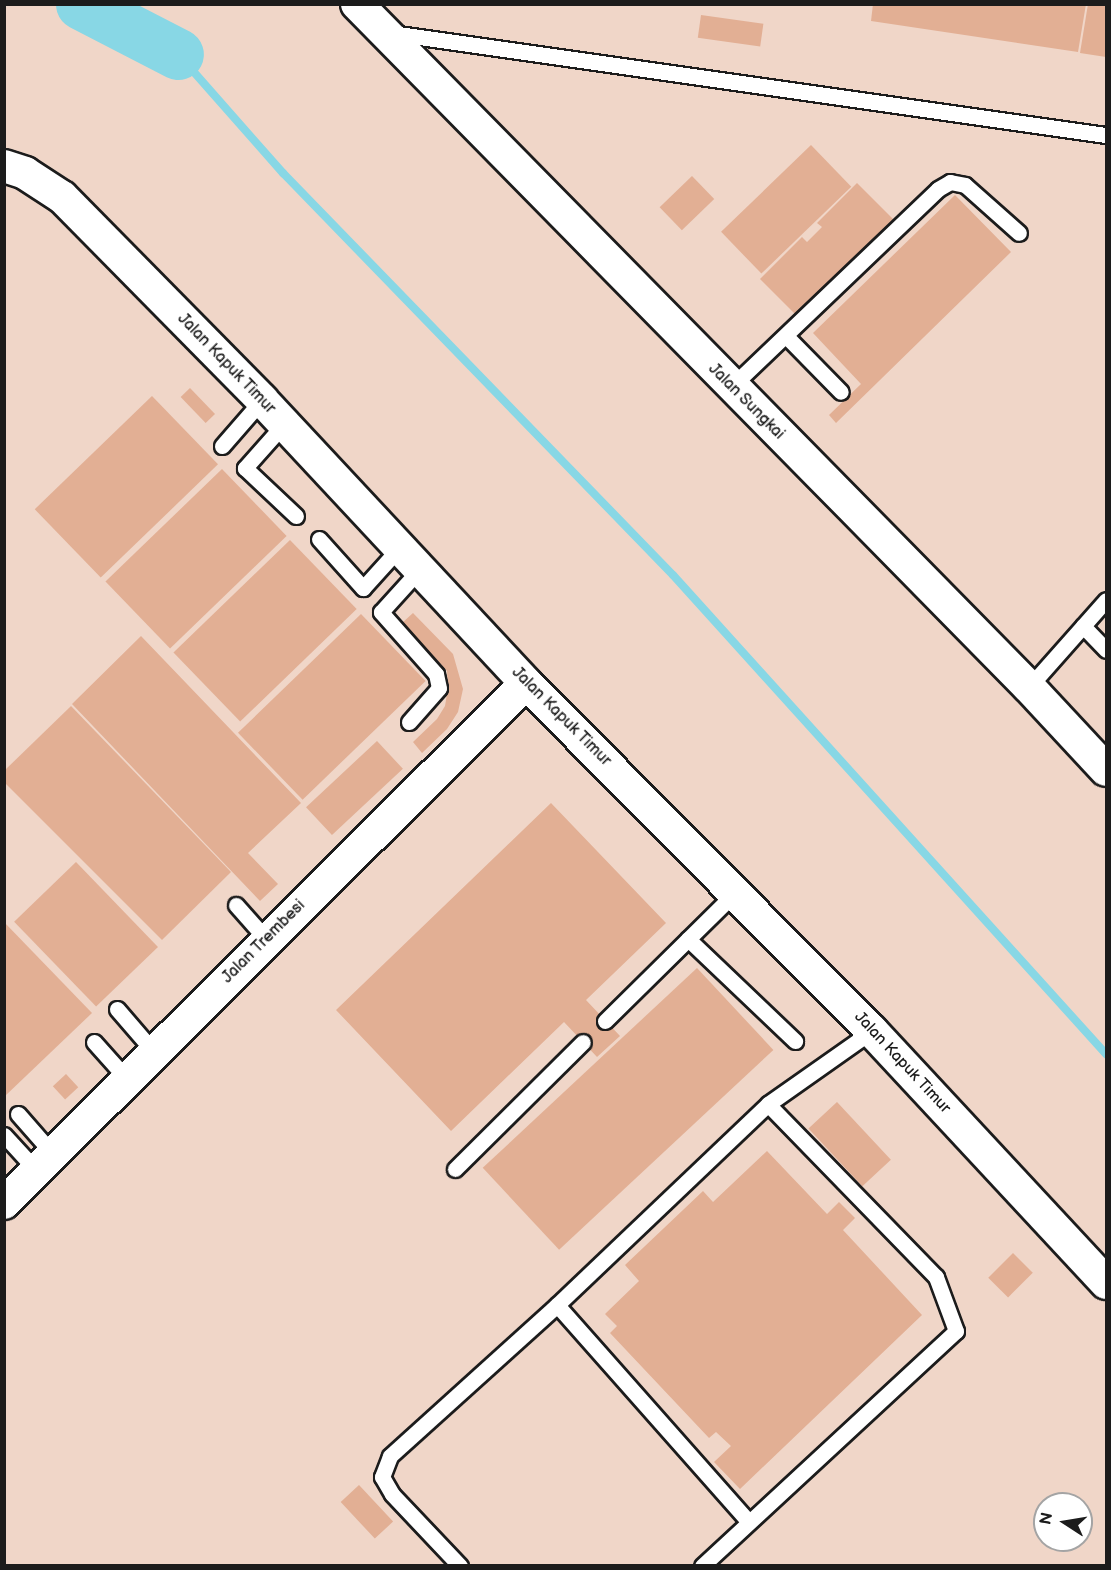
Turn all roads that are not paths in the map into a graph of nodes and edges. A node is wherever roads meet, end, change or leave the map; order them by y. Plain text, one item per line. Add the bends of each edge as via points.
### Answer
1 (357, 4) edge
2 (387, 33) junction
3 (1107, 135) edge
4 (4, 166) edge
5 (1019, 233) dead end
6 (786, 336) junction
7 (731, 387) junction
8 (841, 392) dead end
9 (262, 400) junction
10 (284, 424) junction
11 (222, 446) dead end
12 (296, 516) dead end
13 (319, 539) dead end
14 (410, 558) junction
15 (1107, 600) edge
16 (1083, 626) junction
17 (1107, 650) edge
18 (526, 683) junction
19 (1029, 687) junction
20 (409, 722) dead end
21 (1107, 770) edge
22 (735, 893) junction
23 (236, 905) dead end
24 (688, 939) junction
25 (267, 940) junction
26 (117, 1009) dead end
27 (606, 1021) dead end
28 (872, 1031) junction
29 (795, 1041) dead end
30 (93, 1042) dead end
31 (584, 1042) dead end
32 (154, 1052) junction
33 (127, 1079) junction
34 (768, 1104) junction
35 (18, 1114) dead end
36 (4, 1135) edge
37 (45, 1162) junction
38 (455, 1169) dead end
39 (4, 1203) edge
40 (1107, 1283) edge
41 (557, 1305) junction
42 (747, 1520) junction
43 (460, 1566) edge
44 (702, 1566) edge

1 - 2 street, Jalan Sungkai
2 - 3 lane
2 - 7 street, Jalan Sungkai
4 - 9 street, Jalan Kapuk Timur via 25,173 62,197
5 - 6 lane via 965,184 950,182 938,189
6 - 7 lane
6 - 8 lane
7 - 19 street, Jalan Sungkai
9 - 10 street, Jalan Kapuk Timur
9 - 11 lane
10 - 12 lane via 244,468
10 - 14 street, Jalan Kapuk Timur
13 - 14 lane via 363,588
14 - 18 street, Jalan Kapuk Timur
14 - 20 lane via 381,612 438,681 439,688
15 - 16 lane
16 - 17 lane
16 - 19 lane
18 - 22 street, Jalan Kapuk Timur
18 - 25 street, Jalan Trembesi
19 - 21 street, Jalan Sungkai
22 - 24 lane
22 - 28 street, Jalan Kapuk Timur
23 - 25 lane
24 - 27 lane
24 - 29 lane
25 - 32 street, Jalan Trembesi
26 - 32 lane
28 - 34 lane
28 - 40 street, Jalan Kapuk Timur
30 - 33 lane
31 - 38 lane
32 - 33 street, Jalan Trembesi
33 - 37 street, Jalan Trembesi
34 - 41 lane
34 - 42 lane via 936,1277 956,1331
35 - 37 lane
36 - 37 lane
37 - 39 street, Jalan Trembesi
41 - 42 lane
41 - 43 lane via 390,1456 382,1477 392,1494
42 - 44 lane

